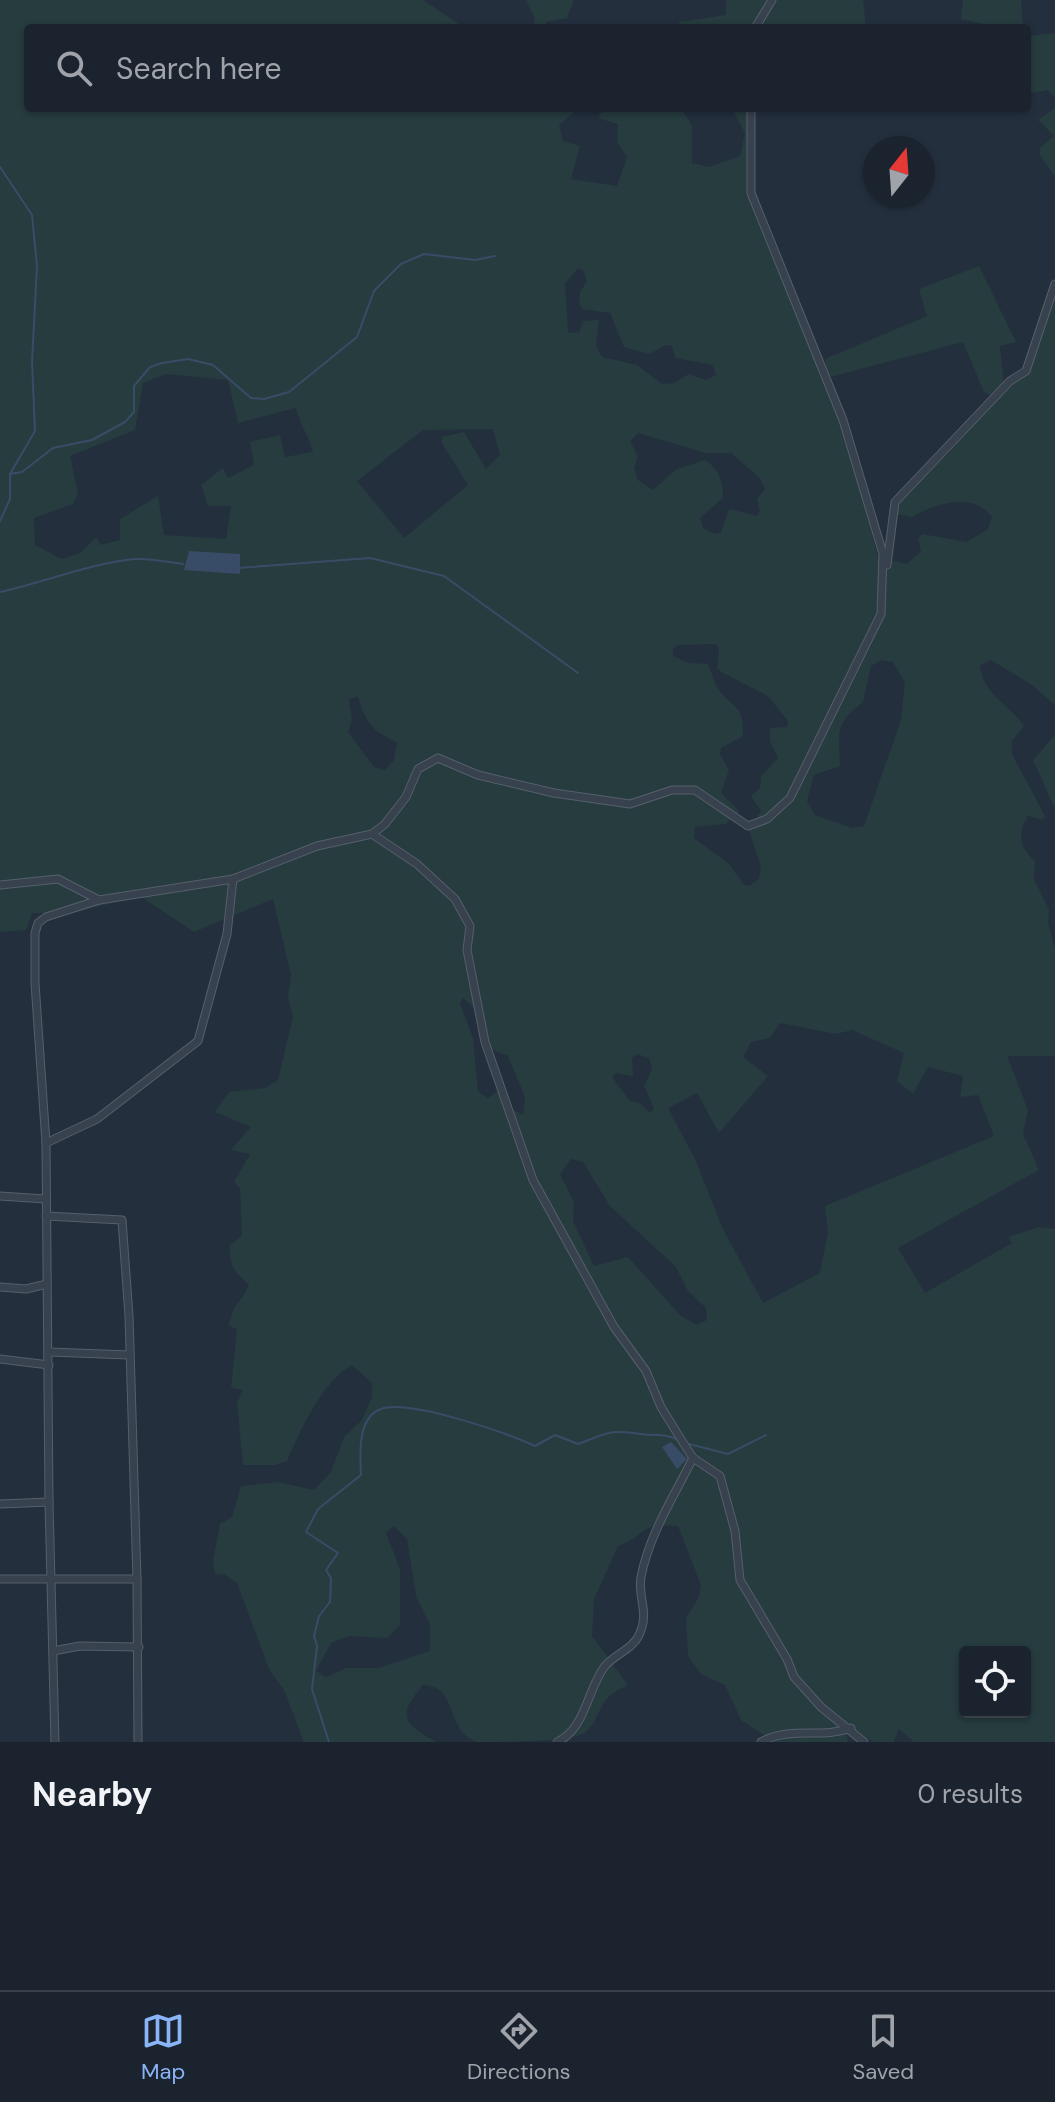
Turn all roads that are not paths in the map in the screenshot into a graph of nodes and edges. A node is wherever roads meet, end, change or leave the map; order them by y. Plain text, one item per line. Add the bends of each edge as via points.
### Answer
1 (772, 0) edge
2 (757, 24) edge
3 (751, 112) edge
4 (1055, 284) edge
5 (884, 591) junction
6 (372, 834) junction
7 (233, 879) junction
8 (0, 885) edge
9 (99, 900) junction
10 (46, 1143) junction
11 (0, 1196) edge
12 (45, 1199) junction
13 (46, 1216) junction
14 (47, 1284) junction
15 (0, 1287) edge
16 (49, 1352) junction
17 (130, 1355) junction
18 (0, 1359) edge
19 (49, 1365) junction
20 (693, 1458) junction
21 (49, 1502) junction
22 (0, 1504) edge
23 (51, 1577) junction
24 (0, 1579) edge
25 (137, 1579) junction
26 (139, 1647) junction
27 (53, 1651) junction
28 (851, 1728) junction
29 (55, 1742) edge
30 (138, 1742) edge
31 (557, 1742) edge
32 (761, 1742) edge
33 (864, 1742) edge

1 - 2 street
3 - 5 street via 751,193 843,420 883,554
4 - 5 street via 1026,371 1010,381 895,502
5 - 6 street via 881,614 822,738 790,798 767,819 748,826 695,790 672,790 630,804 478,775 438,758 418,769 406,797
6 - 7 street via 317,846
6 - 20 street via 417,864 455,899 470,926 467,950 485,1042 533,1180
7 - 9 street
7 - 10 street via 227,934 198,1041 97,1119
8 - 9 street via 58,879
9 - 10 street via 46,917 35,933
10 - 12 street
11 - 12 street
12 - 13 street
13 - 14 street
13 - 17 street via 122,1220
14 - 15 street
14 - 16 street
16 - 17 street
16 - 19 street
17 - 25 street
18 - 19 street
19 - 21 street
20 - 28 street via 720,1476 735,1531 740,1580 794,1677 821,1707
20 - 31 street via 661,1519 641,1578 646,1604 638,1639 606,1665 571,1736
21 - 22 street
21 - 23 street
23 - 24 street
23 - 25 street
23 - 27 street
25 - 26 street
26 - 27 street
26 - 30 street
27 - 29 street
28 - 32 street via 838,1733 789,1732
28 - 33 street

